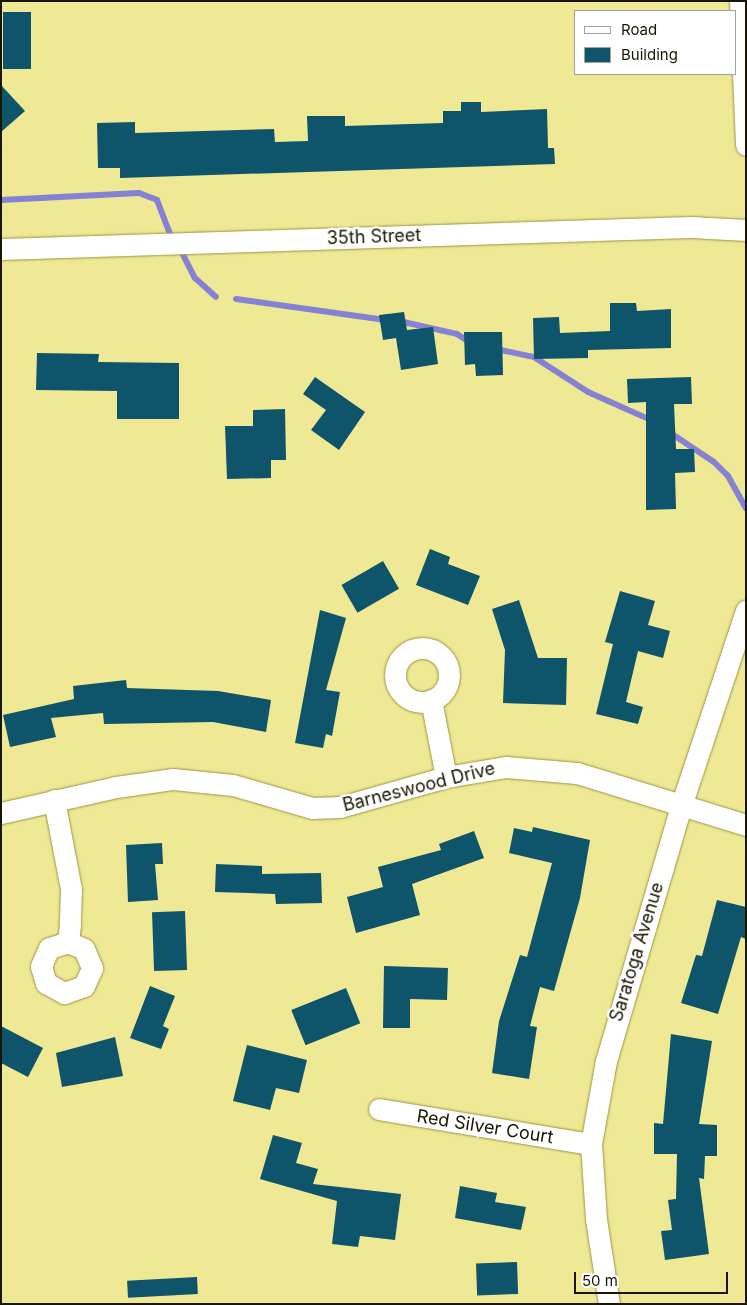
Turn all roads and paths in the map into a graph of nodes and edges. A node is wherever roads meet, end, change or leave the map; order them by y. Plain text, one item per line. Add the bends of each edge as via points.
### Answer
1 (740, 1) edge
2 (746, 145) edge
3 (746, 230) edge
4 (1, 249) edge
5 (746, 611) edge
6 (431, 700) dead end
7 (446, 777) junction
8 (54, 800) junction
9 (681, 806) junction
10 (1, 813) edge
11 (746, 825) edge
12 (68, 942) dead end
13 (379, 1109) dead end
14 (591, 1144) junction
15 (609, 1304) edge

1 - 2 street
3 - 4 street, 35th Street via 691,227
5 - 9 street, Saratoga Avenue
6 - 7 street
7 - 8 street, Barneswood Drive via 340,807 312,808 233,785 173,780
7 - 9 street, Barneswood Drive via 482,768 540,768 577,773
8 - 10 street, Barneswood Drive
8 - 12 street via 71,889
9 - 11 street, Barneswood Drive
9 - 14 street, Saratoga Avenue via 614,1030
13 - 14 street, Red Silver Court
14 - 15 street, Saratoga Avenue via 596,1219

